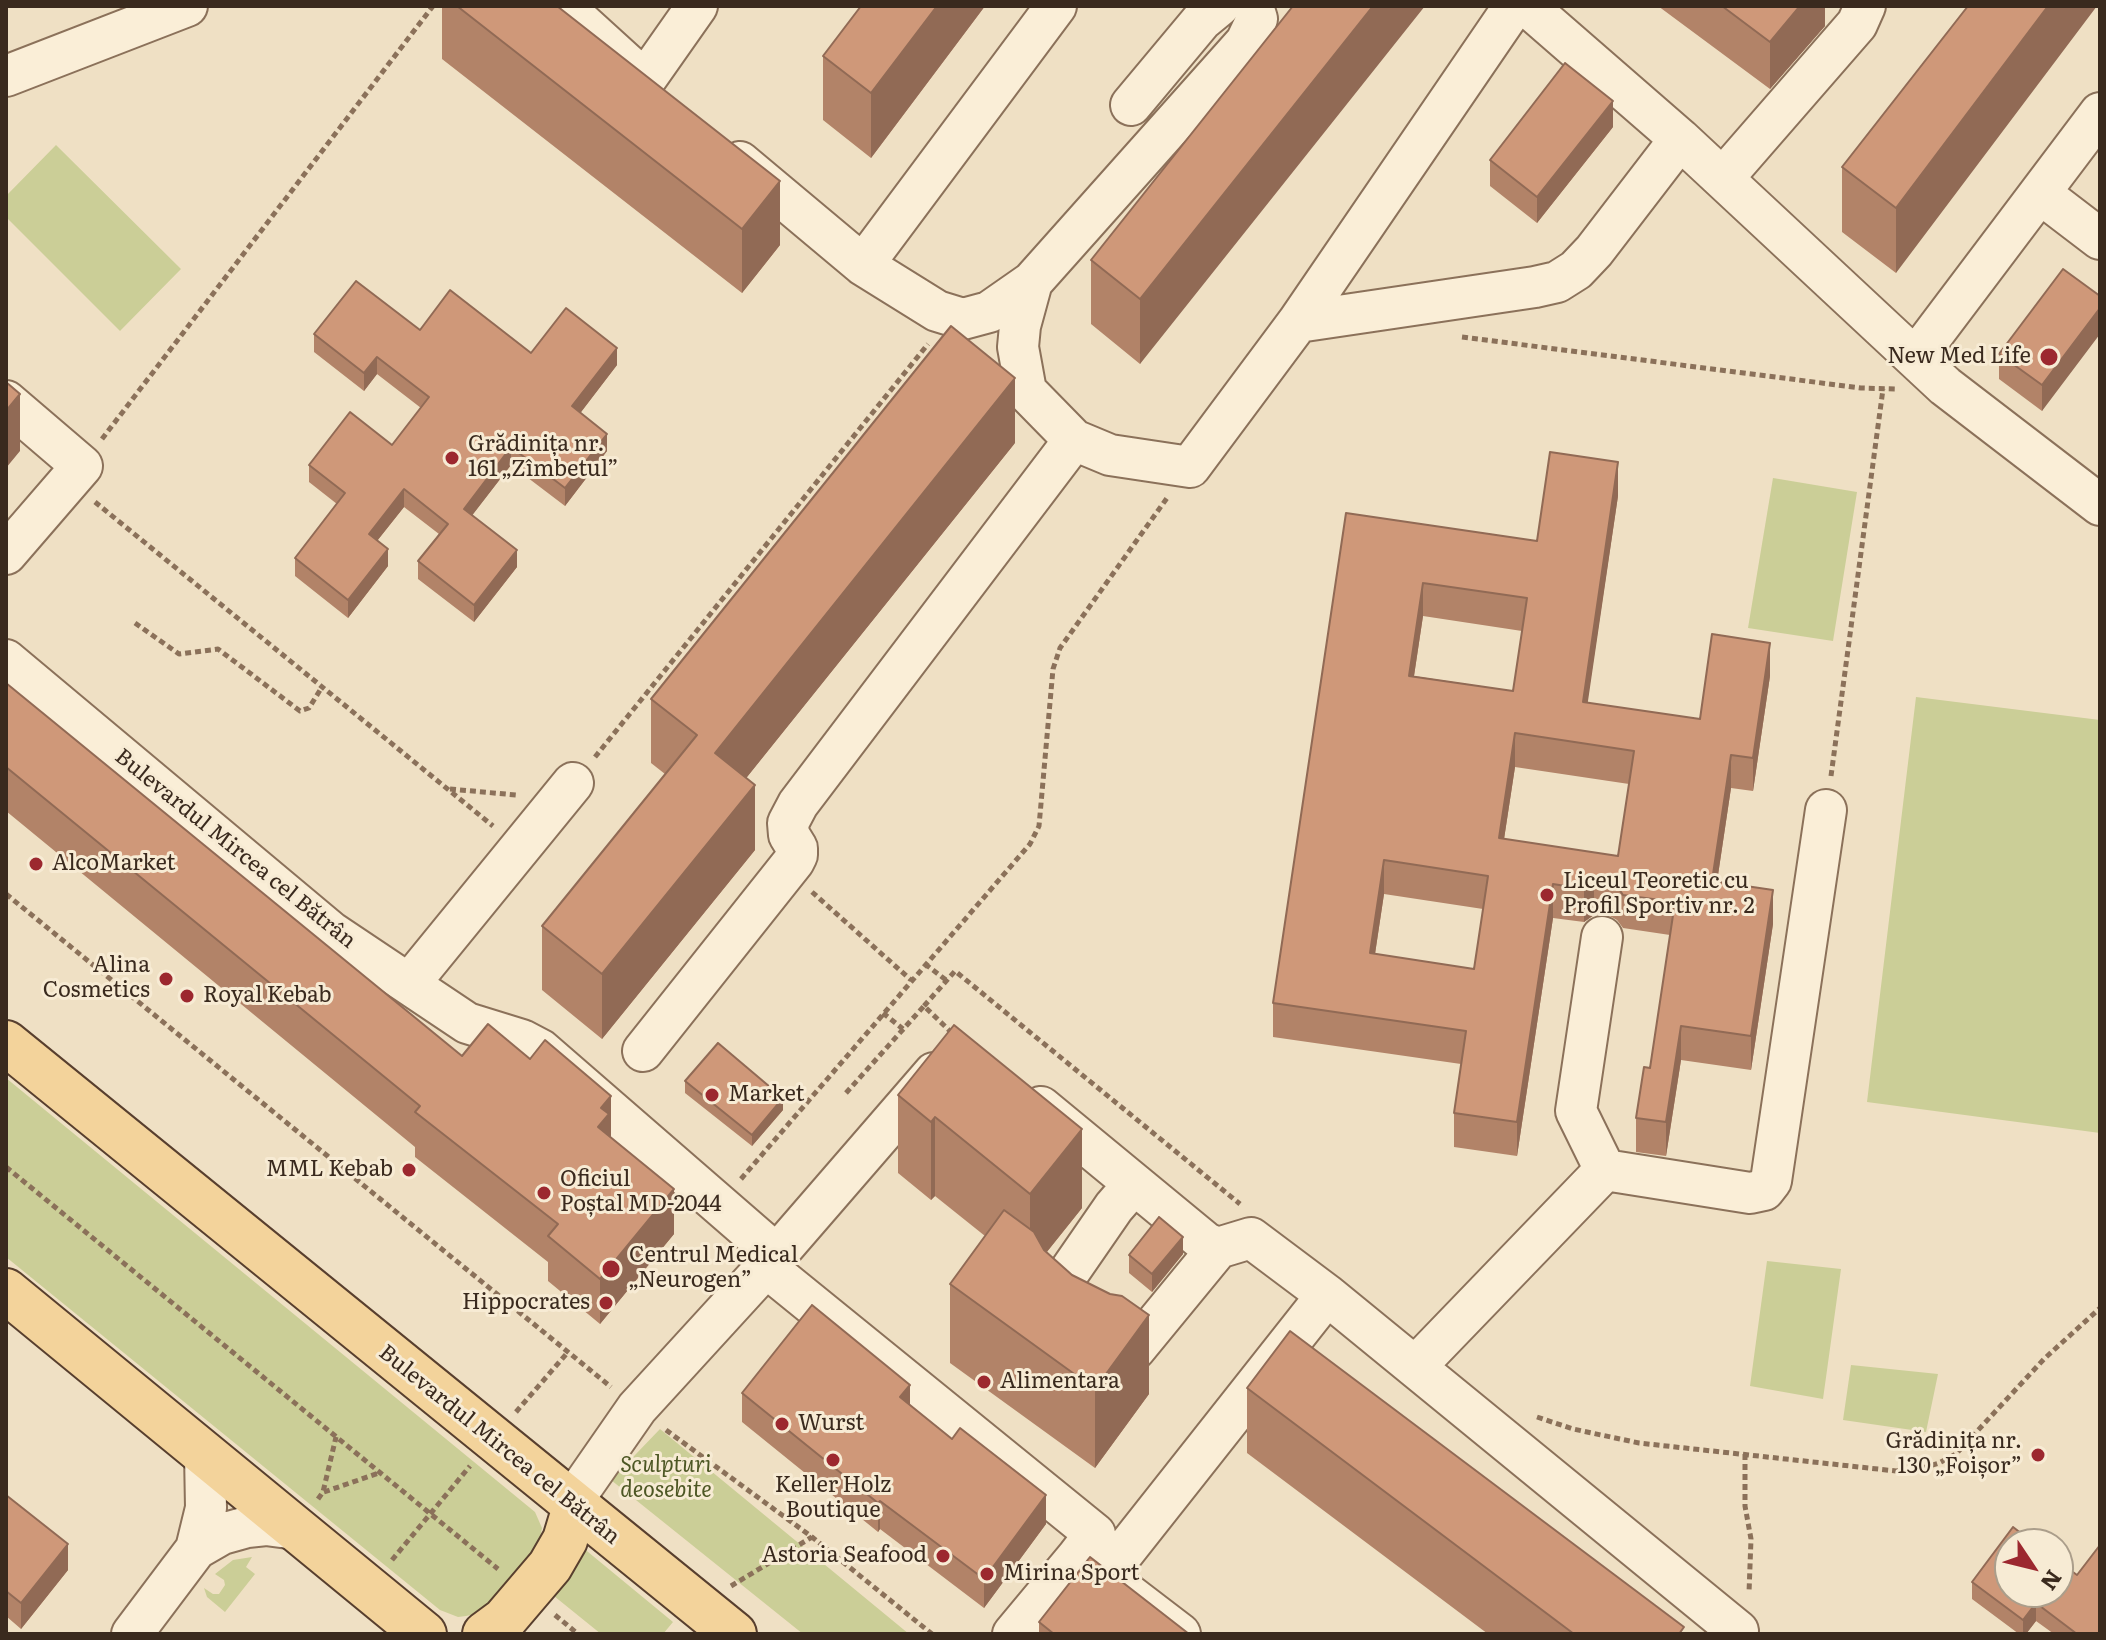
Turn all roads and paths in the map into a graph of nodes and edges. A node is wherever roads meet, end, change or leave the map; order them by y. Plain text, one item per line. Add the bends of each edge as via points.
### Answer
1 (187, 6) edge
2 (433, 6) edge
3 (563, 6) edge
4 (697, 6) edge
5 (1056, 6) edge
6 (1219, 6) edge
7 (1253, 6) edge
8 (1514, 6) edge
9 (1527, 6) edge
10 (1865, 6) edge
11 (6, 76) edge
12 (1131, 105) dead end
13 (2100, 113) edge
14 (1680, 139) junction
15 (716, 143) edge
16 (1723, 178) junction
17 (2041, 194) junction
18 (2100, 239) edge
19 (863, 265) junction
20 (1032, 282) junction
21 (951, 316) junction
22 (1298, 322) junction
23 (1458, 336) dead end
24 (1916, 357) junction
25 (1945, 386) junction
26 (1883, 389) junction
27 (6, 401) edge
28 (1074, 440) junction
29 (1190, 467) junction
30 (75, 473) junction
31 (2100, 505) edge
32 (6, 554) edge
33 (135, 623) dead end
34 (6, 660) edge
35 (322, 687) junction
36 (447, 789) junction
37 (567, 791) junction
38 (1826, 810) joint
39 (520, 848) junction
40 (787, 870) junction
41 (6, 894) edge
42 (1602, 937) dead end
43 (925, 964) junction
44 (955, 971) dead end
45 (911, 980) junction
46 (946, 980) junction
47 (409, 984) junction
48 (924, 1006) junction
49 (883, 1013) junction
50 (903, 1029) junction
51 (961, 1042) joint
52 (6, 1043) edge
53 (643, 1051) dead end
54 (1011, 1083) edge
55 (846, 1093) dead end
56 (6, 1167) edge
57 (1605, 1170) junction
58 (1134, 1184) junction
59 (719, 1205) junction
60 (1218, 1248) junction
61 (771, 1261) junction
62 (6, 1291) edge
63 (1327, 1295) junction
64 (568, 1352) junction
65 (1415, 1367) junction
66 (637, 1408) junction
67 (513, 1416) dead end
68 (336, 1437) junction
69 (205, 1453) junction
70 (1745, 1454) dead end
71 (474, 1461) dead end
72 (380, 1472) junction
73 (323, 1492) junction
74 (573, 1505) junction
75 (430, 1513) junction
76 (304, 1517) junction
77 (812, 1537) junction
78 (196, 1549) junction
79 (1092, 1566) junction
80 (386, 1567) dead end
81 (499, 1570) dead end
82 (698, 1606) junction
83 (545, 1607) dead end
84 (1743, 1619) joint
85 (132, 1634) edge
86 (424, 1634) edge
87 (485, 1634) edge
88 (578, 1634) edge
89 (734, 1634) edge
90 (932, 1634) edge
91 (1013, 1634) edge
92 (1180, 1634) edge

1 - 11 lane
2 - 30 path
3 - 4 lane via 656,91
5 - 19 lane
6 - 12 lane
7 - 20 lane via 1257,19 1246,42
8 - 22 lane
9 - 14 lane
10 - 16 lane via 1857,24
13 - 17 lane
14 - 16 lane
14 - 22 lane via 1594,251 1557,282
15 - 19 lane
16 - 24 lane
17 - 18 lane
17 - 24 lane
19 - 21 lane
20 - 21 lane via 989,312 963,319
20 - 28 lane via 1018,347 1026,391
21 - 37 path
22 - 29 lane
23 - 26 path
24 - 25 lane
25 - 26 path
25 - 31 lane
26 - 38 path
27 - 30 lane
28 - 29 lane via 1110,455
28 - 40 lane via 798,804 787,830 797,855
29 - 43 path via 1060,648 1053,669 1039,826 1030,844
30 - 32 lane
30 - 35 path
33 - 35 path via 179,654 218,649 300,711 309,708
34 - 47 lane, Bulevardul Mircea cel Bătrân via 331,932
35 - 36 path
36 - 37 path
36 - 39 path
37 - 39 lane
38 - 57 lane via 1771,1181 1764,1190 1750,1193
39 - 47 lane
40 - 45 path
40 - 53 lane
41 - 64 path
42 - 57 lane via 1576,1111
43 - 45 path
43 - 46 path
44 - 46 path
45 - 49 path
46 - 48 path
47 - 59 lane, Bulevardul Mircea cel Bătrân via 467,1023 541,1050
48 - 50 path
48 - 51 path
49 - 50 path
49 - 59 path
50 - 55 path
51 - 61 lane
52 - 74 main road, Bulevardul Mircea cel Bătrân
54 - 58 lane
56 - 68 path
57 - 65 lane
58 - 60 lane
58 - 60 lane via 1056,1291 1059,1312 1087,1336 1120,1352 1135,1349
59 - 61 lane, Bulevardul Mircea cel Bătrân
60 - 63 lane via 1251,1238
61 - 66 lane
61 - 79 lane, Bulevardul Mircea cel Bătrân via 1095,1534
62 - 69 main road
63 - 65 lane
63 - 79 lane
64 - 66 path
64 - 67 path
65 - 84 lane
66 - 74 lane
66 - 77 path
68 - 72 path
68 - 73 path
69 - 76 main road
69 - 78 lane via 206,1508
70 - 84 path via 1751,1539
71 - 75 path
72 - 73 path
72 - 75 path
73 - 76 path
74 - 82 main road, Bulevardul Mircea cel Bătrân
74 - 87 main road via 565,1540 550,1566 504,1620
75 - 80 path
75 - 81 path
76 - 78 lane via 222,1534
76 - 86 main road
77 - 82 path
77 - 90 path
78 - 85 lane
79 - 91 lane
79 - 92 lane
82 - 89 main road, Bulevardul Mircea cel Bătrân
83 - 88 path

